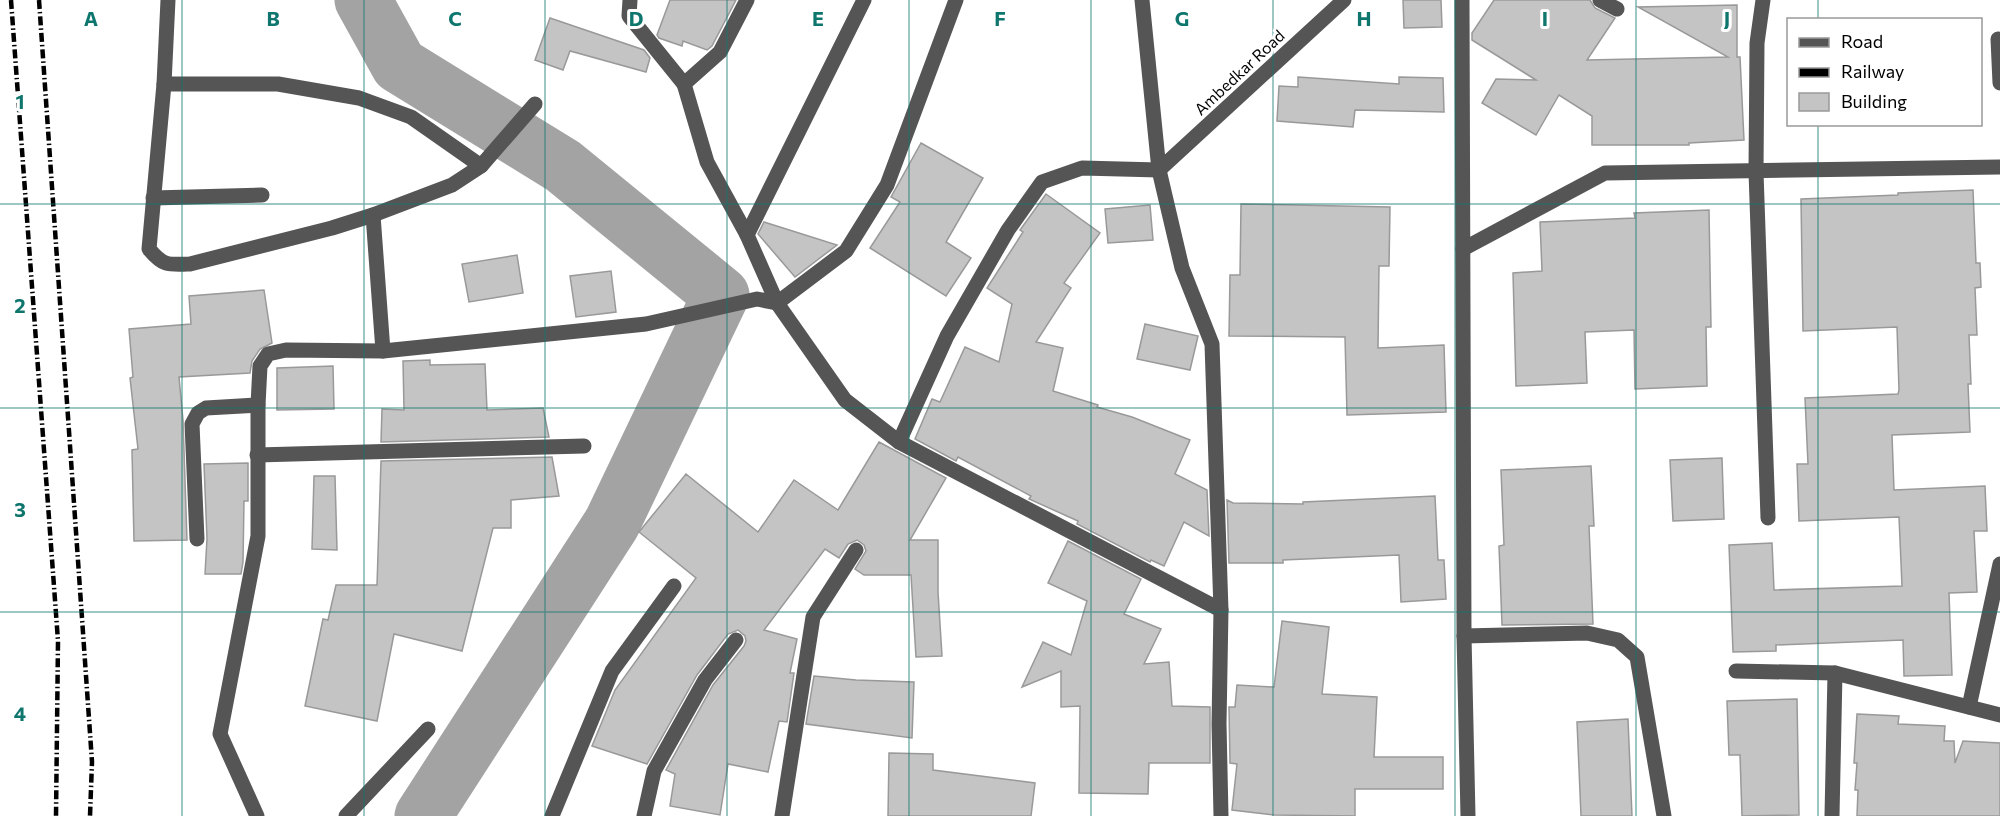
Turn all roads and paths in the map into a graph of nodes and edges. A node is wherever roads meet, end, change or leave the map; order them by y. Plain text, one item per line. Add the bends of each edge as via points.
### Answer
1 (168, 0) edge
2 (630, 0) edge
3 (747, 0) edge
4 (864, 0) edge
5 (956, 0) edge
6 (1142, 0) edge
7 (1344, 0) edge
8 (1462, 0) edge
9 (1599, 0) edge
10 (1762, 0) edge
11 (1617, 9) dead end
12 (1998, 39) dead end
13 (2000, 83) edge
14 (164, 84) junction
15 (684, 84) junction
16 (535, 104) dead end
17 (481, 166) junction
18 (2000, 167) edge
19 (1159, 170) junction
20 (1756, 172) junction
21 (262, 195) dead end
22 (153, 198) junction
23 (373, 215) junction
24 (747, 235) junction
25 (1463, 249) junction
26 (777, 303) junction
27 (383, 351) junction
28 (258, 405) junction
29 (899, 442) junction
30 (584, 446) dead end
31 (257, 455) junction
32 (1768, 518) dead end
33 (197, 539) dead end
34 (856, 550) dead end
35 (2000, 564) edge
36 (674, 586) dead end
37 (1221, 610) junction
38 (1464, 636) junction
39 (735, 640) dead end
40 (1736, 671) dead end
41 (1835, 673) junction
42 (1969, 707) junction
43 (2000, 715) edge
44 (428, 729) dead end
45 (257, 816) edge
46 (346, 816) edge
47 (552, 816) edge
48 (644, 816) edge
49 (782, 816) edge
50 (1221, 816) edge
51 (1468, 816) edge
52 (1664, 816) edge
53 (1832, 816) edge

1 - 14 street
2 - 15 street via 629,16
3 - 15 street via 720,52
4 - 24 street
5 - 26 street via 887,185 846,251
6 - 19 street
7 - 19 street, Ambedkar Road
8 - 25 street
9 - 11 street
10 - 20 street via 1757,43
12 - 13 street
14 - 17 street via 279,84 359,98 411,117
14 - 22 street
15 - 24 street via 707,162
16 - 17 street
17 - 23 street via 452,185
18 - 20 street
19 - 29 street via 1082,168 1042,182 1008,230 947,336
19 - 37 street via 1182,268 1212,344
20 - 25 street via 1605,173
20 - 32 street
21 - 22 street
22 - 23 street via 149,249 166,265 190,264
23 - 27 street
24 - 26 street
25 - 38 street
26 - 27 street via 757,299 646,324
26 - 29 street via 845,400
27 - 28 street via 286,350 268,354 260,366
28 - 31 street
28 - 33 street via 206,408 192,424
29 - 37 street
30 - 31 street
31 - 45 street via 258,536 220,734
34 - 49 street via 813,618
35 - 42 street
36 - 47 street via 612,671
37 - 50 street
38 - 51 street
38 - 52 street via 1587,633 1618,640 1630,649 1637,657
39 - 48 street via 705,680 654,771
40 - 41 street
41 - 42 street
41 - 53 street
42 - 43 street
44 - 46 street

